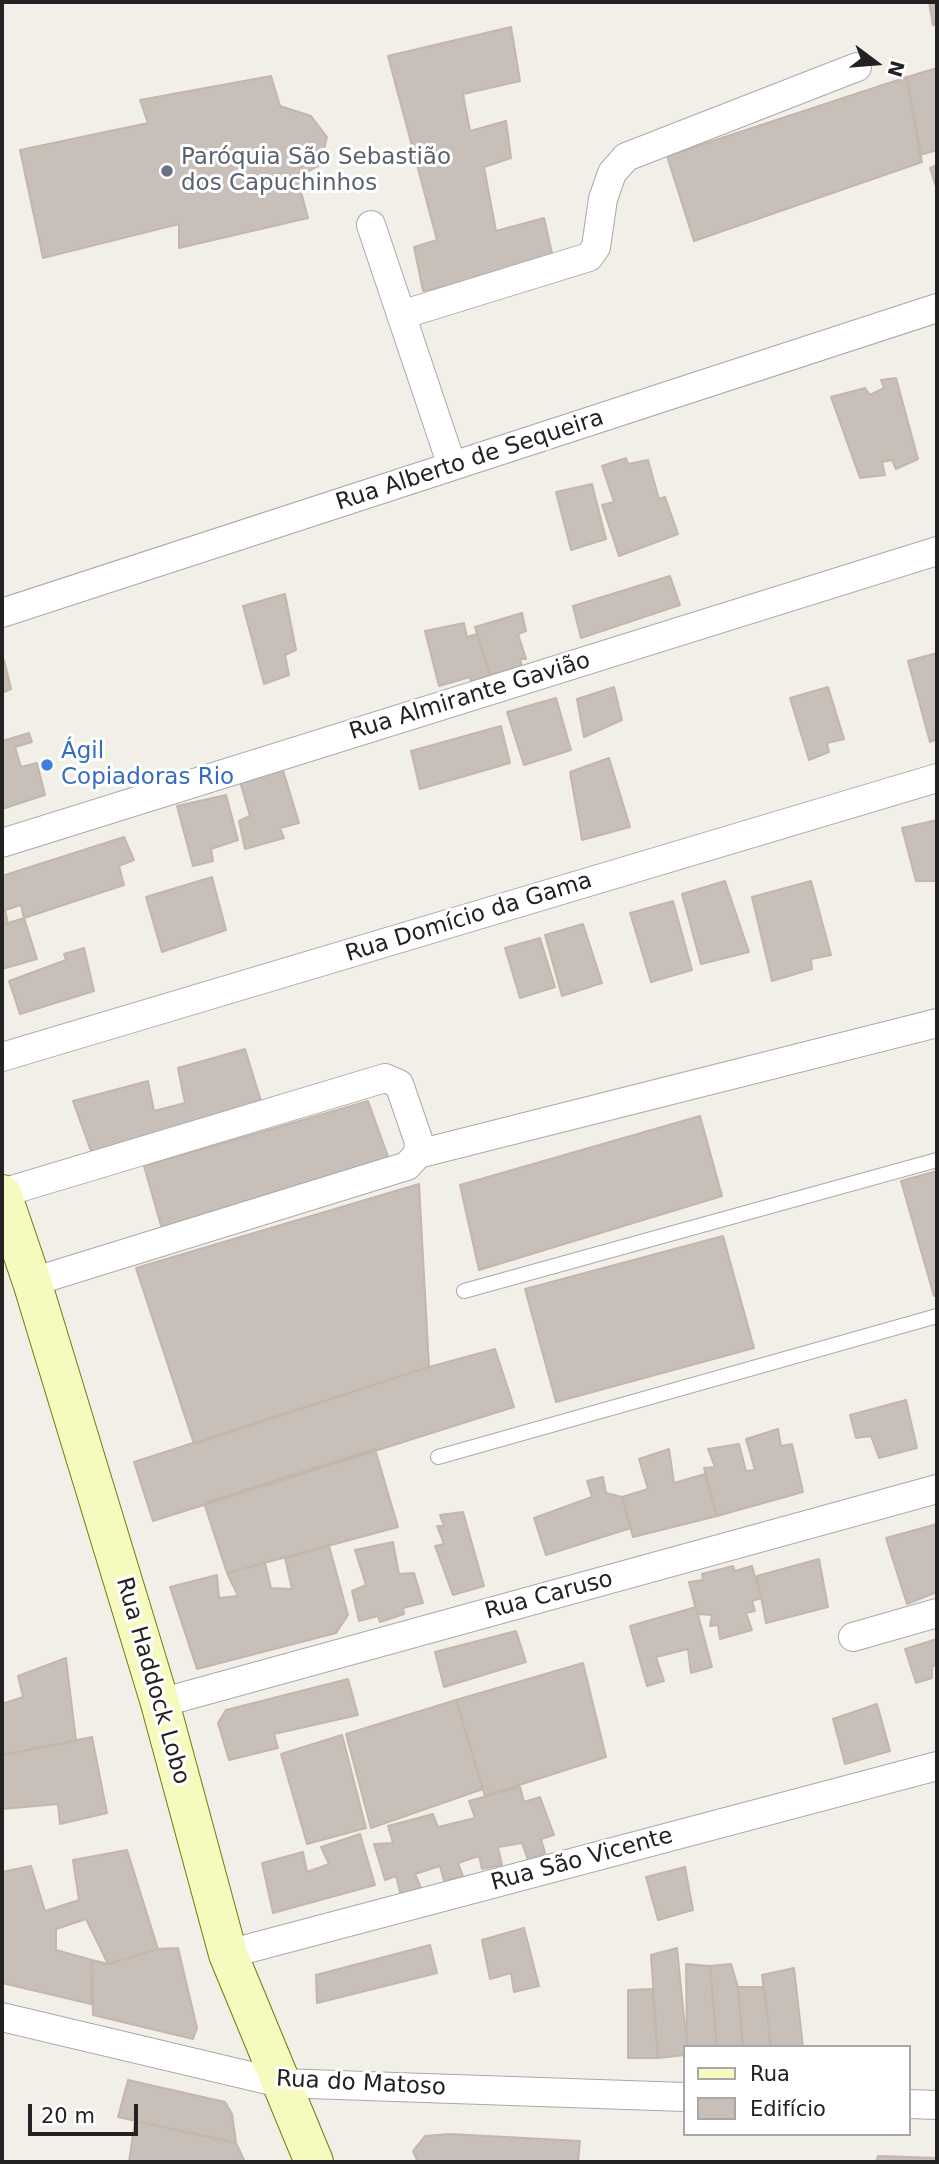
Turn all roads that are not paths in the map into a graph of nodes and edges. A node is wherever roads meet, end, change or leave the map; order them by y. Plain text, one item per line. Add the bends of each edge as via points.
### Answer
1 (858, 66) dead end
2 (371, 225) dead end
3 (937, 308) edge
4 (401, 315) junction
5 (452, 466) junction
6 (937, 551) edge
7 (2, 613) edge
8 (937, 778) edge
9 (2, 843) edge
10 (937, 1023) edge
11 (2, 1057) edge
12 (418, 1154) junction
13 (937, 1160) edge
14 (2, 1194) edge
15 (32, 1282) junction
16 (464, 1292) dead end
17 (937, 1316) edge
18 (438, 1457) dead end
19 (937, 1489) edge
20 (937, 1613) edge
21 (853, 1637) dead end
22 (160, 1703) junction
23 (937, 1766) edge
24 (228, 1954) junction
25 (2, 2017) edge
26 (280, 2084) junction
27 (684, 2097) edge
28 (911, 2104) edge
29 (937, 2105) edge
30 (314, 2162) edge

1 - 4 street via 626,157 612,173 596,247 589,257
2 - 4 street
3 - 5 street, Rua Alberto de Sequeira
4 - 5 street
5 - 7 street, Rua Alberto de Sequeira
6 - 9 street, Rua Almirante Gavião
8 - 11 street, Rua Domício da Gama
10 - 12 street
12 - 14 street via 419,1142 398,1084 385,1078
12 - 15 street via 407,1166
13 - 16 lane
14 - 15 main road, Rua Haddock Lobo
15 - 22 main road, Rua Haddock Lobo
17 - 18 lane
19 - 22 street, Rua Caruso
20 - 21 street
22 - 24 main road, Rua Haddock Lobo
23 - 24 street, Rua São Vicente
24 - 26 main road, Rua Haddock Lobo
25 - 26 street, Rua do Matoso
26 - 27 street, Rua do Matoso
26 - 30 main road, Rua Haddock Lobo
28 - 29 street

